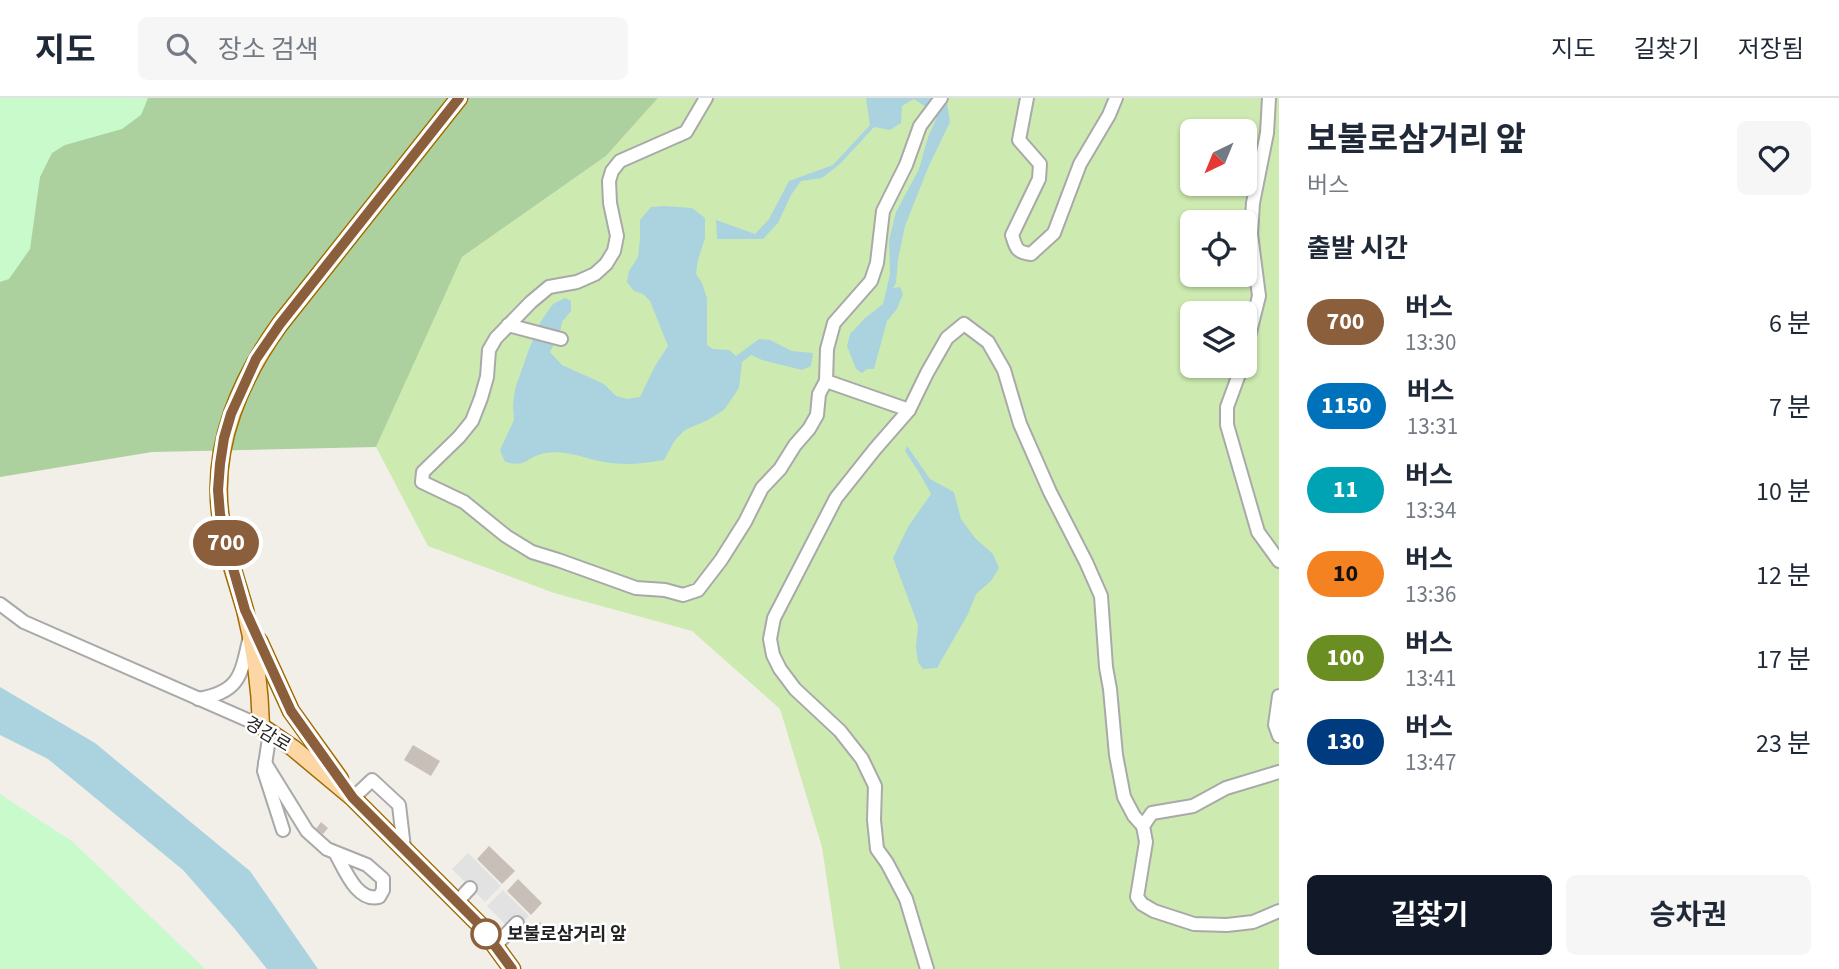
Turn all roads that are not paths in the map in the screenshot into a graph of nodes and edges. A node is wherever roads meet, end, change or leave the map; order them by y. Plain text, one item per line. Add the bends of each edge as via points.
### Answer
1 (460, 98) edge
2 (706, 98) edge
3 (941, 98) edge
4 (1027, 98) edge
5 (1116, 98) edge
6 (1269, 98) edge
7 (1257, 304) edge
8 (508, 325) junction
9 (561, 339) dead end
10 (1238, 378) edge
11 (826, 381) junction
12 (909, 410) junction
13 (1279, 561) edge
14 (0, 604) edge
15 (245, 610) junction
16 (251, 633) junction
17 (1279, 696) edge
18 (198, 699) junction
19 (266, 729) junction
20 (1279, 737) edge
21 (265, 763) junction
22 (1279, 772) edge
23 (353, 798) junction
24 (1143, 826) junction
25 (283, 830) dead end
26 (404, 848) junction
27 (336, 854) dead end
28 (471, 888) dead end
29 (457, 902) junction
30 (1279, 911) edge
31 (517, 923) dead end
32 (495, 946) junction
33 (512, 969) edge
34 (927, 969) edge

1 - 15 main road via 267,342 231,414 218,490 228,551
2 - 8 street via 686,132 621,161 612,171 608,181 617,236 606,264 577,282 549,287
3 - 11 street via 920,126 883,211 871,281 834,323
4 - 5 street via 1019,140 1040,164 1039,179 1012,235 1016,248 1031,254 1054,233 1080,164
6 - 7 street via 1251,234
8 - 9 street
8 - 11 street via 489,350 487,377 472,422 423,472 422,482 464,502 532,552 636,589 683,595 698,590 721,560 762,488 809,429
10 - 13 street via 1227,407 1227,425 1258,532
11 - 12 street
12 - 24 street via 947,338 964,324 988,342 1004,370 1030,447 1101,596 1116,755 1124,797
12 - 34 street via 836,498 774,618 770,639 780,669 795,689 862,759 874,786 877,849 906,899
14 - 18 street, 경감로 via 24,622
15 - 16 main road
15 - 23 main road via 291,711
16 - 18 street via 242,672 235,682 217,696
16 - 19 main road
17 - 20 street via 1275,725
18 - 19 street, 경감로
19 - 21 street
19 - 23 main road, 경감로
21 - 25 street
21 - 27 street via 307,831
22 - 24 street via 1226,788 1193,806 1152,813
23 - 26 main road, 경감로
23 - 26 street via 372,780 399,805
24 - 30 street via 1146,842 1137,897 1142,904 1194,924 1253,922
26 - 29 main road, 경감로
28 - 29 street
29 - 32 main road, 경감로
31 - 32 street
32 - 33 main road, 경감로

